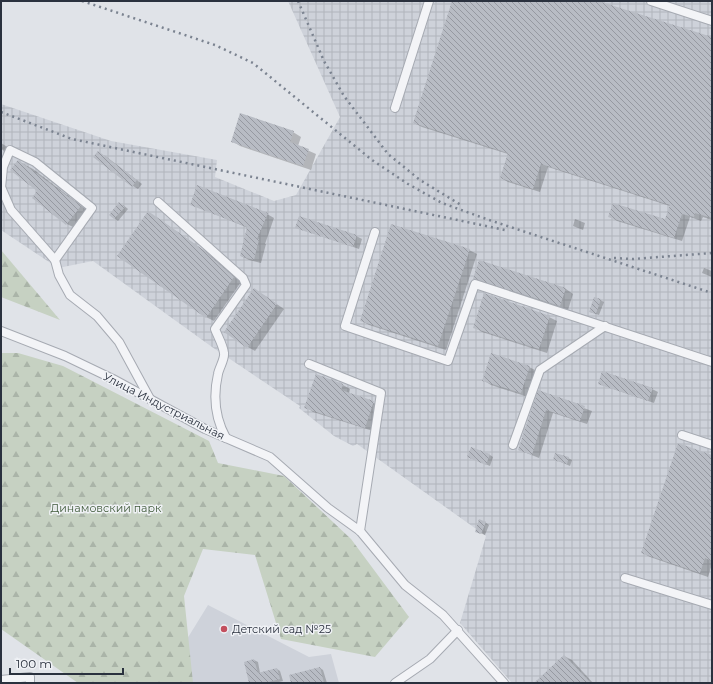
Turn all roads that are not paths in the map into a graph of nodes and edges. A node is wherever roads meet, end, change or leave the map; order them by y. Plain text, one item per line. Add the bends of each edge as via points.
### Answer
1 (429, 1) edge
2 (651, 1) edge
3 (712, 21) edge
4 (395, 108) dead end
5 (1, 188) edge
6 (158, 202) dead end
7 (375, 232) dead end
8 (55, 260) junction
9 (605, 326) junction
10 (1, 331) edge
11 (712, 362) edge
12 (309, 364) dead end
13 (150, 400) junction
14 (682, 435) dead end
15 (226, 438) junction
16 (513, 444) dead end
17 (712, 445) edge
18 (360, 531) junction
19 (625, 578) dead end
20 (712, 605) edge
21 (458, 630) junction
22 (1, 680) edge
23 (30, 683) edge
24 (395, 683) edge
25 (504, 683) edge

1 - 4 lane
2 - 3 lane
5 - 8 lane via 11,210
5 - 8 lane via 3,166 10,150 35,162 92,208
6 - 15 lane via 243,278 246,285 215,329 224,354 216,385 216,414
7 - 9 lane via 346,326 448,361 474,284
8 - 13 lane via 70,295 97,316 119,342
9 - 11 lane
9 - 16 lane via 540,370
10 - 13 lane, Улица Индустриальная via 65,356
12 - 18 lane via 381,393
13 - 15 lane, Улица Индустриальная
14 - 17 lane
15 - 18 lane, Улица Индустриальная via 270,457 328,508
18 - 21 lane, Улица Индустриальная via 405,585
19 - 20 lane
21 - 24 lane via 430,659
21 - 25 lane, Улица Индустриальная
22 - 23 lane via 30,677

